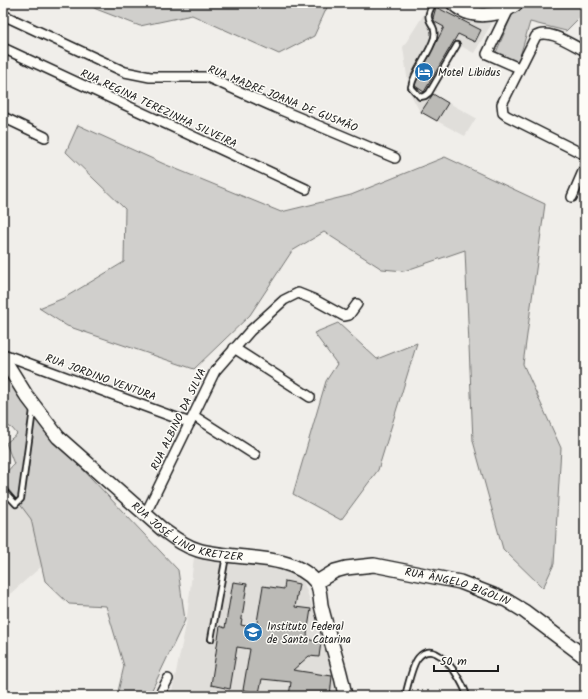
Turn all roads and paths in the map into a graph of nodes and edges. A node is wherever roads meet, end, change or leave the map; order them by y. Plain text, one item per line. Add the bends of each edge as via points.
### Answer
1 (434, 3) edge
2 (453, 3) edge
3 (513, 6) edge
4 (3, 15) edge
5 (456, 45) dead end
6 (3, 48) edge
7 (585, 52) edge
8 (519, 68) junction
9 (3, 117) edge
10 (45, 137) dead end
11 (585, 155) edge
12 (395, 158) dead end
13 (585, 167) edge
14 (306, 189) dead end
15 (572, 197) dead end
16 (357, 304) dead end
17 (234, 348) junction
18 (3, 354) edge
19 (3, 358) edge
20 (310, 397) dead end
21 (34, 406) junction
22 (192, 419) junction
23 (255, 455) dead end
24 (3, 490) edge
25 (145, 515) junction
26 (226, 556) junction
27 (317, 582) junction
28 (211, 639) dead end
29 (585, 657) edge
30 (168, 679) dead end
31 (159, 696) edge
32 (345, 696) edge
33 (405, 696) edge
34 (467, 696) edge

1 - 5 lane via 428,14 434,29 434,38 413,78 411,87 420,97 429,93
2 - 3 street via 466,12 477,14 495,13
3 - 8 street via 487,54
4 - 12 street, RUA MADRE JOANA DE GUSMÃO via 133,75 160,78 207,77
6 - 14 street, RUA REGINA TEREZINHA SILVEIRA
7 - 8 street via 550,35 539,34 533,39
8 - 11 street via 502,104 503,113
9 - 10 street
13 - 15 street
16 - 17 street, RUA ALBINO DA SILVA via 349,315 344,316 298,293 291,295
17 - 20 street
17 - 22 street, RUA ALBINO DA SILVA via 215,371
18 - 22 street, RUA JORDINO VENTURA
19 - 21 street, RUA JOSÉ LINO KRETZER
21 - 24 lane via 21,499 16,504
21 - 25 street, RUA JOSÉ LINO KRETZER via 58,437
22 - 23 street, RUA JORDINO VENTURA
22 - 25 street, RUA ALBINO DA SILVA
25 - 26 street, RUA JOSÉ LINO KRETZER via 186,546
26 - 27 street, RUA JOSÉ LINO KRETZER via 290,564
26 - 28 lane
27 - 29 street, RUA ÂNGELO BIGOLIN via 335,571 374,565 460,582 506,600
27 - 32 street
30 - 31 street
33 - 34 lane via 416,659 423,653 431,652 441,656 459,676

